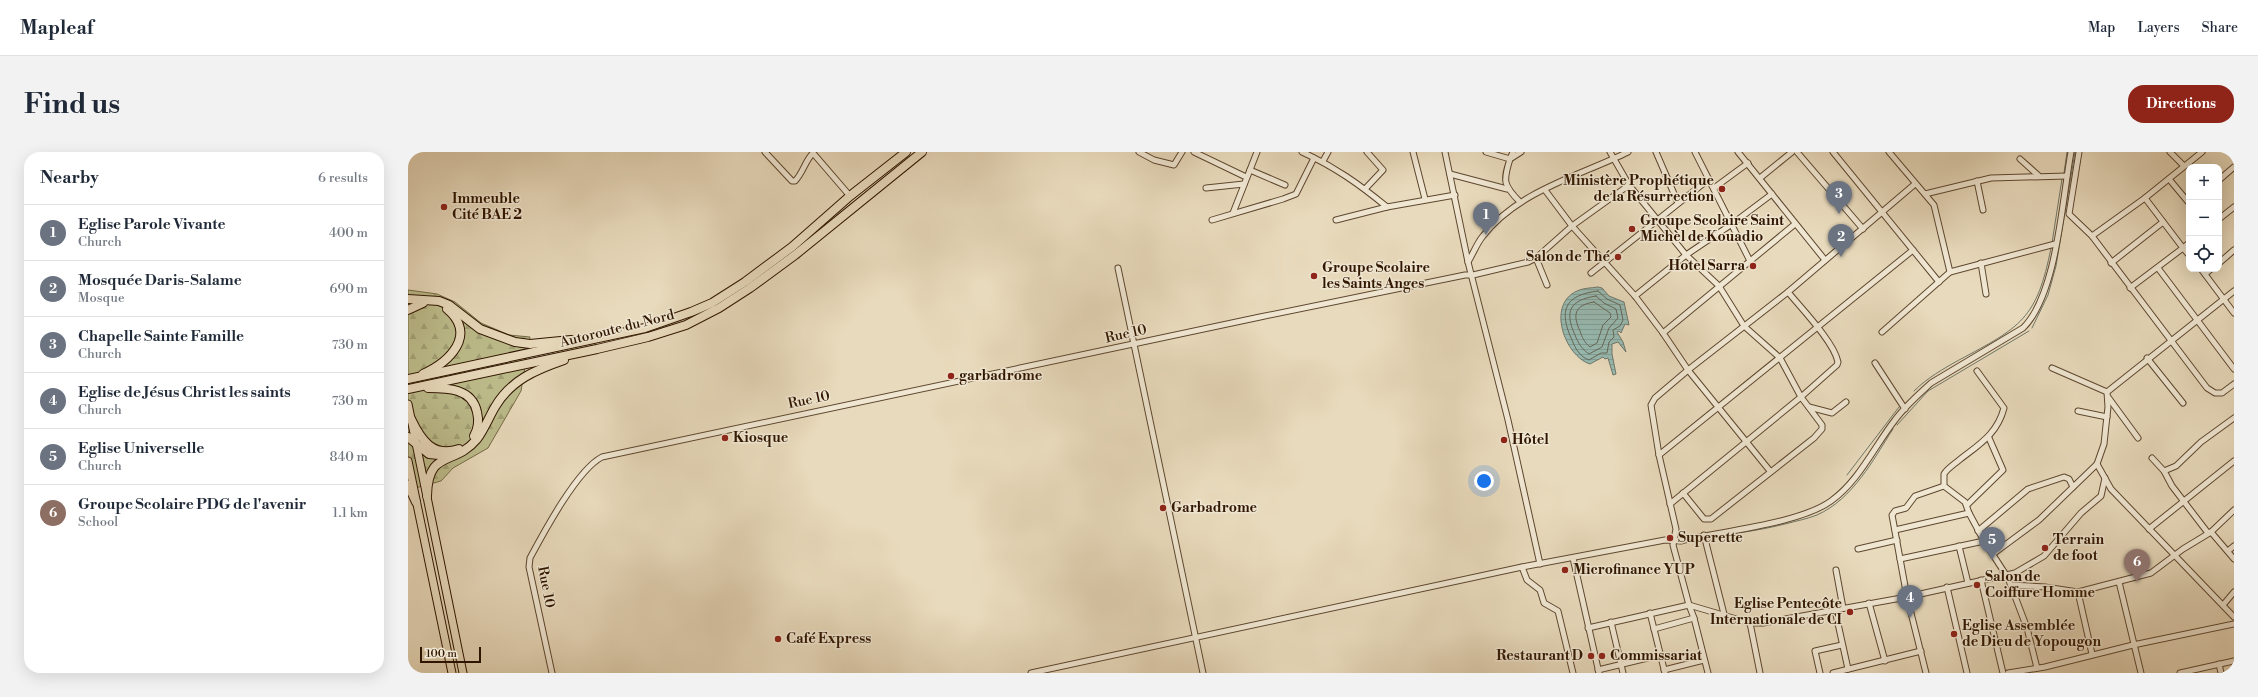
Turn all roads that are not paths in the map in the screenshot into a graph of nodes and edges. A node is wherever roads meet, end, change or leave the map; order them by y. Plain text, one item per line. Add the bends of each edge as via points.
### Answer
1 (765, 152) edge
2 (906, 152) edge
3 (922, 152) edge
4 (1139, 152) edge
5 (1182, 152) edge
6 (1194, 152) edge
7 (1257, 152) edge
8 (1302, 152) edge
9 (1328, 152) edge
10 (1366, 152) edge
11 (1412, 152) edge
12 (1445, 152) edge
13 (1486, 152) edge
14 (1513, 152) edge
15 (1521, 152) edge
16 (1610, 152) edge
17 (1628, 152) edge
18 (1656, 152) edge
19 (1695, 152) edge
20 (1738, 152) edge
21 (1792, 152) edge
22 (1797, 152) edge
23 (1833, 152) edge
24 (1889, 152) edge
25 (2071, 152) edge
26 (2079, 152) edge
27 (2170, 152) edge
28 (2202, 152) edge
29 (2231, 152) edge
30 (770, 154) edge
31 (2234, 156) edge
32 (1314, 158) junction
33 (1510, 159) junction
34 (1614, 159) junction
35 (2020, 159) dead end
36 (1323, 161) junction
37 (1748, 163) junction
38 (2184, 166) junction
39 (2234, 167) edge
40 (1250, 170) junction
41 (1450, 174) junction
42 (2039, 176) junction
43 (2067, 176) junction
44 (1246, 177) junction
45 (2222, 177) edge
46 (1760, 178) junction
47 (1709, 179) junction
48 (2169, 179) junction
49 (1977, 181) junction
50 (1244, 184) junction
51 (1916, 184) junction
52 (1285, 185) dead end
53 (1629, 185) junction
54 (1206, 188) dead end
55 (1714, 188) junction
56 (1365, 189) junction
57 (1507, 189) junction
58 (1545, 190) junction
59 (1454, 194) junction
60 (1772, 194) junction
61 (1924, 194) junction
62 (850, 196) junction
63 (2145, 198) junction
64 (1425, 199) junction
65 (2186, 200) edge
66 (1520, 202) junction
67 (1678, 203) junction
68 (1387, 207) junction
69 (2234, 207) edge
70 (1984, 210) dead end
71 (1883, 212) junction
72 (1233, 213) junction
73 (2222, 217) edge
74 (1212, 220) dead end
75 (1336, 220) dead end
76 (1659, 220) junction
77 (2163, 222) junction
78 (1732, 224) junction
79 (1795, 224) junction
80 (1572, 226) junction
81 (1863, 229) junction
82 (2092, 236) junction
83 (2056, 244) junction
84 (2186, 246) edge
85 (2183, 248) junction
86 (1913, 250) junction
87 (2234, 250) edge
88 (2186, 252) edge
89 (1686, 255) junction
90 (1536, 258) junction
91 (1825, 260) junction
92 (2222, 260) edge
93 (1750, 261) junction
94 (1468, 262) junction
95 (1980, 263) junction
96 (2111, 263) junction
97 (1603, 264) junction
98 (1118, 268) dead end
99 (2158, 268) junction
100 (1950, 272) junction
101 (2207, 272) edge
102 (1591, 273) dead end
103 (2205, 274) joint
104 (1473, 275) junction
105 (1939, 282) junction
106 (1548, 285) dead end
107 (1718, 286) junction
108 (2130, 288) junction
109 (2234, 291) edge
110 (1788, 292) junction
111 (1986, 294) dead end
112 (1634, 296) junction
113 (2224, 300) junction
114 (410, 301) edge
115 (408, 310) edge
116 (2234, 312) edge
117 (2196, 320) junction
118 (1744, 326) junction
119 (1817, 327) junction
120 (1882, 332) dead end
121 (1663, 333) junction
122 (598, 338) junction
123 (2170, 340) junction
124 (1134, 344) junction
125 (597, 348) junction
126 (1780, 358) junction
127 (2147, 358) junction
128 (1875, 362) dead end
129 (2052, 368) dead end
130 (2234, 369) edge
131 (1688, 370) junction
132 (1976, 371) dead end
133 (411, 379) edge
134 (2234, 384) edge
135 (408, 389) edge
136 (2107, 394) junction
137 (1801, 397) junction
138 (1846, 402) dead end
139 (2183, 403) dead end
140 (408, 405) edge
141 (1718, 406) junction
142 (1808, 406) junction
143 (1904, 409) junction
144 (2078, 411) dead end
145 (2107, 418) junction
146 (411, 419) junction
147 (2232, 419) edge
148 (2234, 425) edge
149 (408, 437) edge
150 (1989, 438) junction
151 (2138, 438) dead end
152 (1746, 442) junction
153 (416, 445) junction
154 (1659, 455) junction
155 (451, 456) junction
156 (2152, 458) dead end
157 (408, 460) edge
158 (2234, 461) edge
159 (2097, 464) junction
160 (1770, 471) junction
161 (2164, 472) junction
162 (2105, 478) junction
163 (408, 486) edge
164 (1944, 486) junction
165 (2073, 487) junction
166 (1683, 493) junction
167 (427, 496) junction
168 (2184, 500) junction
169 (416, 502) junction
170 (1670, 504) junction
171 (1967, 505) junction
172 (2234, 510) edge
173 (1969, 513) junction
174 (2149, 529) junction
175 (1895, 530) junction
176 (1978, 531) junction
177 (2210, 533) junction
178 (1704, 535) junction
179 (1674, 540) junction
180 (1897, 540) junction
181 (1984, 541) junction
182 (1960, 546) junction
183 (2234, 546) edge
184 (1858, 549) dead end
185 (2228, 551) junction
186 (1993, 554) junction
187 (2175, 555) junction
188 (1574, 558) junction
189 (1900, 559) junction
190 (2234, 559) edge
191 (1540, 564) junction
192 (1522, 568) junction
193 (1836, 570) dead end
194 (2006, 576) junction
195 (1981, 580) junction
196 (1968, 582) junction
197 (2119, 582) junction
198 (2011, 586) junction
199 (1946, 588) junction
200 (2078, 592) junction
201 (2234, 592) edge
202 (1907, 597) junction
203 (1870, 603) junction
204 (1688, 605) junction
205 (2223, 605) junction
206 (1843, 608) junction
207 (1835, 610) junction
208 (1650, 613) junction
209 (1724, 614) junction
210 (2234, 617) edge
211 (1694, 618) junction
212 (1610, 622) junction
213 (1750, 623) junction
214 (2234, 624) edge
215 (1588, 628) junction
216 (1654, 629) junction
217 (1195, 638) junction
218 (1842, 645) junction
219 (2133, 645) junction
220 (1921, 651) junction
221 (2092, 654) junction
222 (1660, 655) junction
223 (1704, 660) junction
224 (1885, 661) junction
225 (2234, 661) edge
226 (1621, 664) junction
227 (2219, 664) junction
228 (2037, 668) junction
229 (1848, 669) junction
230 (1598, 671) edge
231 (1664, 672) edge
232 (2023, 672) edge
233 (452, 673) edge
234 (463, 673) edge
235 (552, 673) edge
236 (1031, 673) edge
237 (1203, 673) edge
238 (1572, 673) edge
239 (1623, 673) edge
240 (1708, 673) edge
241 (1760, 673) edge
242 (1820, 673) edge
243 (1833, 673) edge
244 (1926, 673) edge
245 (1967, 673) edge
246 (2003, 673) edge
247 (2008, 673) edge
248 (2141, 673) edge
249 (2180, 673) edge
250 (2221, 673) edge

1 - 30 street
2 - 62 highway, Autoroute du Nord
3 - 125 highway, Autoroute du Nord via 795,255 732,301 686,325 648,337
4 - 5 street via 1161,163 1174,166
6 - 44 street
7 - 40 street
8 - 32 street
9 - 36 street
10 - 56 street via 1383,172
11 - 64 street
12 - 41 street
13 - 33 street
14 - 33 street
15 - 33 street
16 - 34 street
17 - 34 street
18 - 67 street
19 - 47 street
20 - 37 street
21 - 46 street
22 - 81 street
23 - 71 street
24 - 51 street
25 - 43 street
26 - 82 street via 2069,214
27 - 38 street
28 - 38 street
29 - 31 street
30 - 62 street via 787,177 795,181 813,153
32 - 36 street
32 - 72 street via 1296,194
33 - 57 street via 1506,173
34 - 53 street
34 - 58 street
35 - 42 street
36 - 56 street
37 - 46 street
37 - 55 street
38 - 48 street
39 - 45 street
40 - 44 street
40 - 52 street
41 - 57 street
41 - 59 street
42 - 43 street
42 - 49 street
43 - 83 street
44 - 50 street
46 - 60 street
47 - 55 street
47 - 67 street
48 - 63 street
48 - 65 street
49 - 61 street
49 - 70 street
50 - 54 street
50 - 72 street
51 - 61 street
51 - 71 street
53 - 76 street
53 - 80 street
55 - 78 street
56 - 68 street
57 - 66 street
58 - 66 street
58 - 80 street
59 - 64 street
59 - 94 street
60 - 78 street
60 - 79 street
61 - 100 street via 1934,205
62 - 122 highway, Autoroute du Nord via 792,247 712,303 665,322
63 - 77 street
63 - 82 street
64 - 68 street
66 - 94 street via 1491,226
67 - 76 street
68 - 75 street
69 - 73 street
71 - 81 street
71 - 86 street
72 - 74 street
76 - 89 street
76 - 97 street
77 - 85 street
77 - 96 street
78 - 89 street
78 - 93 street
79 - 91 street
79 - 93 street
80 - 90 street
80 - 97 street
81 - 91 street
82 - 96 street
83 - 95 street
83 - 143 street via 2044,295 2029,322 2012,336 1931,383
84 - 85 street
85 - 88 street
85 - 99 street
86 - 105 street
86 - 119 street
87 - 92 street
89 - 107 street
89 - 112 street
90 - 104 street, Rue 10
90 - 106 street
91 - 110 street
93 - 107 street
94 - 104 street
95 - 100 street
95 - 111 street
96 - 108 street
97 - 102 street
97 - 112 street
98 - 124 street
99 - 108 street
99 - 117 street
100 - 105 street
101 - 103 street
103 - 113 street
104 - 124 street, Rue 10
104 - 191 street
105 - 120 street
107 - 118 street
107 - 121 street
108 - 123 street
109 - 113 street
110 - 118 street
110 - 119 street
112 - 121 street
113 - 116 street
113 - 117 street
114 - 122 highway via 438,301 449,305 480,329 515,342 530,344
115 - 133 highway via 426,302 442,306 452,313 460,328 458,346 451,356
117 - 123 street
117 - 130 street
118 - 126 street
118 - 131 street
119 - 126 street
119 - 137 street via 1838,362
121 - 131 street
122 - 133 highway, Autoroute du Nord
123 - 127 street
123 - 134 street via 2206,388 2215,393 2222,393
124 - 217 street
124 - 235 street, Rue 10 via 602,457 578,479 538,544 529,564
125 - 135 highway, Autoroute du Nord
125 - 155 highway via 540,368 518,380 504,393 477,438 465,450
126 - 137 street
126 - 141 street
127 - 136 street
127 - 139 street
128 - 143 street
129 - 136 street
131 - 141 street
131 - 154 street via 1655,398 1651,405
132 - 150 street via 2004,408
135 - 146 highway via 445,388 461,391 473,402 478,423 475,435 466,445 453,451 441,451 425,443
136 - 145 street
136 - 151 street
137 - 142 street
137 - 152 street
138 - 142 street via 1832,413
140 - 146 main road
141 - 152 street
141 - 154 street
142 - 160 street via 1822,425 1822,429
143 - 178 street via 1858,473 1830,502 1818,509 1782,520
144 - 145 street
145 - 159 street via 2104,444
146 - 153 main road
147 - 148 street
147 - 161 street via 2176,466
149 - 153 highway
150 - 164 street via 1946,472
150 - 171 street via 2003,470
152 - 160 street
152 - 166 street
153 - 155 highway via 435,456
153 - 167 main road
154 - 170 street
155 - 167 highway via 431,470
156 - 161 street
157 - 169 main road
158 - 168 street
159 - 162 street
159 - 165 street
160 - 166 street via 1708,520
161 - 168 street
162 - 174 street via 2111,489
162 - 194 street via 2101,496 2081,513 2044,556 2030,566
163 - 169 highway
164 - 171 street
164 - 175 street via 1915,496 1906,508 1893,513
165 - 176 street via 2069,479 2064,477 2030,488
165 - 186 street via 2039,520
166 - 170 street
167 - 234 main road
168 - 174 street
168 - 177 street
169 - 233 main road
170 - 179 street via 1676,529
171 - 173 street
172 - 177 street
173 - 175 street
173 - 176 street
174 - 187 street
175 - 180 street
176 - 181 street
177 - 185 street
177 - 187 street
178 - 179 street via 1681,541
178 - 209 street
179 - 188 street
179 - 204 street via 1673,545
180 - 184 street
180 - 189 street
181 - 182 street
181 - 186 street
182 - 189 street
182 - 196 street
183 - 185 street
185 - 190 street
186 - 194 street
187 - 197 street via 2151,573
187 - 205 street
188 - 191 street
188 - 215 street
189 - 202 street
191 - 192 street
192 - 217 street
192 - 238 street via 1526,580 1540,590 1544,604 1558,612
193 - 206 street
194 - 195 street
194 - 198 street
195 - 196 street
195 - 246 street
196 - 199 street
197 - 200 street
197 - 219 street
198 - 200 street via 2045,587
198 - 228 street via 2027,628
199 - 202 street
199 - 245 street
200 - 221 street
201 - 205 street
202 - 203 street
202 - 220 street
203 - 206 street
203 - 224 street
204 - 208 street
204 - 209 street
204 - 211 street
205 - 210 street
206 - 207 street
207 - 213 street
207 - 218 street
208 - 212 street
208 - 216 street
209 - 213 street
211 - 216 street
211 - 223 street
212 - 215 street
212 - 226 street
213 - 241 street
214 - 219 street
215 - 230 street
216 - 222 street
217 - 236 street
217 - 237 street
218 - 229 street
218 - 242 street via 1815,651
219 - 221 street
219 - 248 street
220 - 224 street
220 - 244 street
221 - 228 street
222 - 226 street
222 - 231 street
223 - 231 street
223 - 240 street
224 - 229 street
225 - 227 street
226 - 230 street
226 - 239 street
227 - 249 street
227 - 250 street
228 - 232 street
229 - 243 street
232 - 247 street

